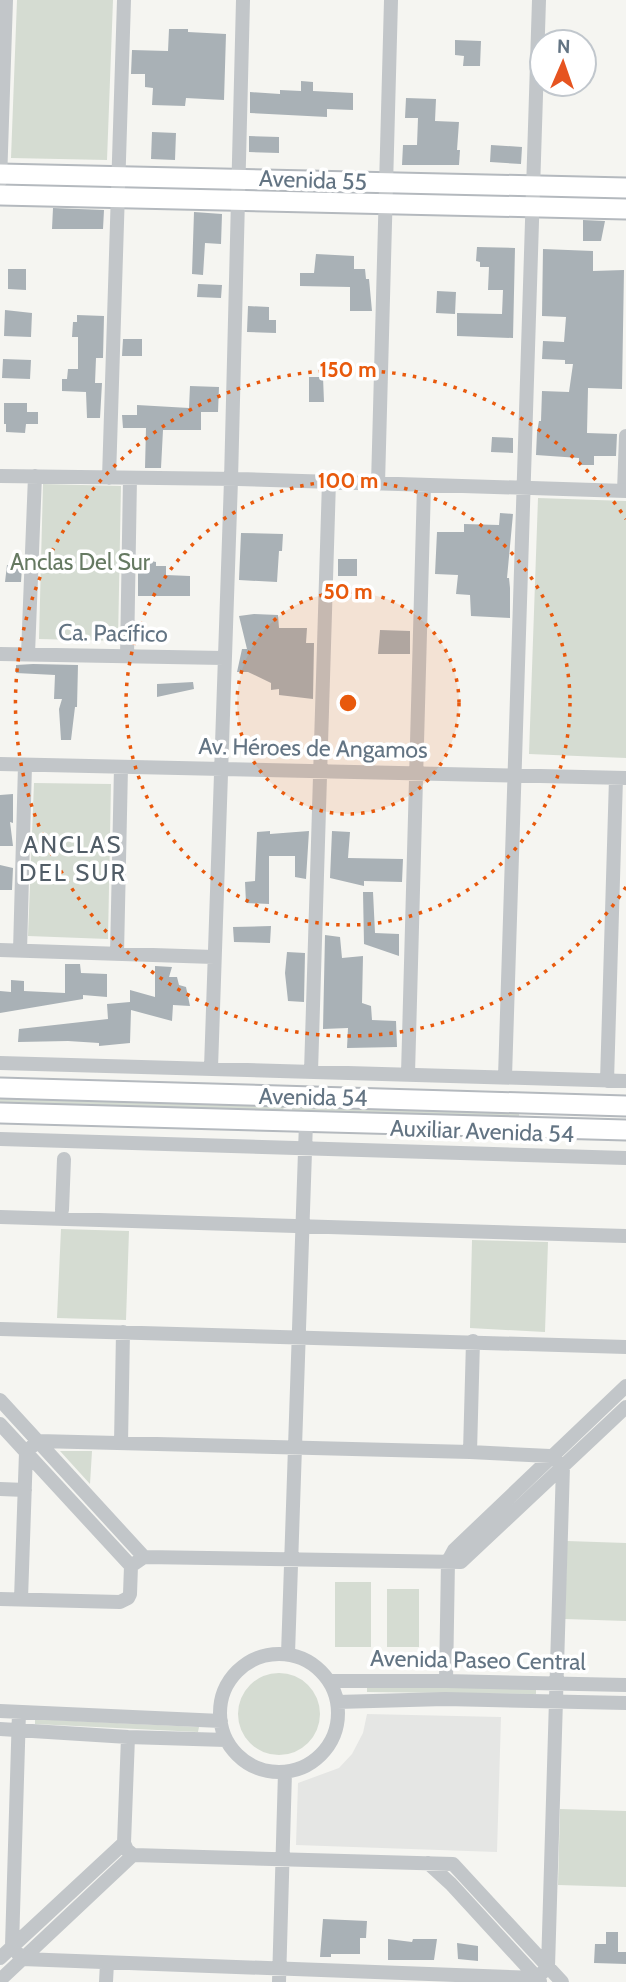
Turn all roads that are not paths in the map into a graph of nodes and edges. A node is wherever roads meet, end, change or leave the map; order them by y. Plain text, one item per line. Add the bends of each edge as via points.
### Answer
1 (6, 0) edge
2 (124, 0) edge
3 (243, 0) edge
4 (391, 0) edge
5 (539, 0) edge
6 (0, 174) edge
7 (118, 177) junction
8 (239, 178) junction
9 (385, 182) junction
10 (534, 186) junction
11 (626, 188) edge
12 (0, 189) edge
13 (0, 195) edge
14 (118, 198) junction
15 (239, 201) junction
16 (384, 205) junction
17 (533, 207) junction
18 (626, 209) edge
19 (626, 436) edge
20 (0, 476) edge
21 (35, 476) junction
22 (109, 478) junction
23 (131, 478) junction
24 (231, 480) junction
25 (329, 481) junction
26 (378, 484) junction
27 (424, 485) junction
28 (524, 487) junction
29 (625, 491) edge
30 (0, 654) edge
31 (29, 654) junction
32 (127, 656) junction
33 (224, 658) junction
34 (0, 764) edge
35 (25, 765) junction
36 (121, 767) junction
37 (220, 768) junction
38 (321, 770) junction
39 (417, 772) junction
40 (516, 775) junction
41 (621, 778) edge
42 (0, 950) edge
43 (20, 951) junction
44 (117, 954) junction
45 (214, 957) junction
46 (0, 1063) edge
47 (211, 1068) junction
48 (311, 1072) junction
49 (408, 1074) junction
50 (505, 1077) junction
51 (607, 1081) junction
52 (626, 1082) edge
53 (0, 1088) edge
54 (626, 1106) edge
55 (0, 1113) edge
56 (306, 1122) junction
57 (626, 1130) edge
58 (0, 1139) edge
59 (306, 1147) junction
60 (626, 1158) edge
61 (64, 1159) dead end
62 (61, 1210) dead end
63 (0, 1217) edge
64 (302, 1225) junction
65 (626, 1236) edge
66 (0, 1329) edge
67 (123, 1332) junction
68 (299, 1336) junction
69 (473, 1341) junction
70 (626, 1348) edge
71 (626, 1386) edge
72 (0, 1400) edge
73 (626, 1407) edge
74 (0, 1424) edge
75 (38, 1441) junction
76 (121, 1443) junction
77 (295, 1449) junction
78 (26, 1452) junction
79 (470, 1452) junction
80 (550, 1456) junction
81 (563, 1466) junction
82 (0, 1489) edge
83 (25, 1490) junction
84 (144, 1557) junction
85 (292, 1559) junction
86 (448, 1561) junction
87 (131, 1566) junction
88 (0, 1598) edge
89 (21, 1599) junction
90 (288, 1654) junction
91 (329, 1681) junction
92 (446, 1681) junction
93 (557, 1684) junction
94 (626, 1685) edge
95 (337, 1702) junction
96 (557, 1702) junction
97 (626, 1703) edge
98 (0, 1711) edge
99 (19, 1712) junction
100 (221, 1721) junction
101 (0, 1729) edge
102 (19, 1729) junction
103 (128, 1737) junction
104 (226, 1740) junction
105 (285, 1772) junction
106 (129, 1849) junction
107 (282, 1860) junction
108 (0, 1862) edge
109 (15, 1863) junction
110 (428, 1863) junction
111 (12, 1946) junction
112 (0, 1958) edge
113 (22, 1959) junction
114 (107, 1963) junction
115 (548, 1967) junction
116 (280, 1975) edge
117 (452, 1979) edge
118 (0, 1980) edge
119 (539, 1980) edge
120 (106, 1982) edge
121 (562, 1982) edge

1 - 6 street
2 - 7 street
3 - 8 street
4 - 9 street
5 - 10 street
6 - 7 street, Avenida 55
6 - 12 street
7 - 8 street, Avenida 55
7 - 14 street
8 - 9 street, Avenida 55
8 - 15 street
9 - 10 street, Avenida 55
9 - 16 street
10 - 11 street, Avenida 55
10 - 17 street
13 - 14 street, Avenida 55
14 - 15 street, Avenida 55
14 - 22 street
15 - 16 street, Avenida 55
15 - 24 street
16 - 17 street, Avenida 55
16 - 26 street
17 - 18 street, Avenida 55
17 - 28 street
19 - 29 street
20 - 21 street
21 - 22 street
21 - 31 street
22 - 23 street
23 - 24 street
23 - 32 street
24 - 25 street
24 - 33 street
25 - 26 street
25 - 38 street
26 - 27 street
27 - 28 street
27 - 39 street
28 - 29 street
28 - 40 street
30 - 31 street, Ca. Pacífico
31 - 32 street, Ca. Pacífico
32 - 33 street, Ca. Pacífico
33 - 37 street
34 - 35 street, Av. Héroes de Angamos
35 - 36 street, Av. Héroes de Angamos
35 - 43 street
36 - 37 street, Av. Héroes de Angamos
36 - 44 street
37 - 38 street, Av. Héroes de Angamos
37 - 45 street
38 - 39 street, Av. Héroes de Angamos
38 - 48 street
39 - 40 street, Av. Héroes de Angamos
39 - 49 street
40 - 41 street, Av. Héroes de Angamos
40 - 50 street
41 - 51 street
42 - 43 street
43 - 44 street
44 - 45 street
45 - 47 street
46 - 47 street
47 - 48 street
48 - 49 street
49 - 50 street
50 - 51 street
51 - 52 street
53 - 54 street, Avenida 54
55 - 56 street, Avenida 54
56 - 57 street, Avenida 54
56 - 59 street
58 - 59 street, Auxiliar Avenida 54
59 - 60 street, Auxiliar Avenida 54
59 - 64 street
61 - 62 street
63 - 64 street
64 - 65 street
64 - 68 street
66 - 67 street
67 - 68 street
67 - 76 street
68 - 69 street
68 - 77 street
69 - 70 street
69 - 79 street
71 - 80 street
72 - 75 street
73 - 81 street
74 - 78 street
75 - 76 street
75 - 78 street
75 - 84 street
76 - 77 street
77 - 79 street
77 - 85 street
78 - 83 street
78 - 87 street
79 - 80 street
80 - 81 street
80 - 86 street
81 - 86 street via 461,1562
81 - 93 street
82 - 83 street
83 - 89 street
84 - 85 street
84 - 87 street
85 - 86 street
85 - 90 street
86 - 92 street
87 - 89 street via 130,1594 125,1601
88 - 89 street
90 - 91 street via 319,1669
90 - 100 street via 253,1660 238,1671 227,1685
91 - 92 street, Avenida Paseo Central
91 - 95 street
92 - 93 street, Avenida Paseo Central
93 - 94 street, Avenida Paseo Central
93 - 96 street
95 - 96 street, Avenida Paseo Central
95 - 105 street via 330,1742 311,1762
96 - 97 street, Avenida Paseo Central
96 - 115 street
98 - 99 street
99 - 100 street
99 - 102 street
100 - 104 street
101 - 102 street
102 - 103 street
102 - 109 street
103 - 104 street
103 - 106 street
104 - 105 street via 250,1764
105 - 107 street
106 - 107 street
106 - 111 street
106 - 113 street
107 - 110 street
107 - 116 street
108 - 109 street
109 - 111 street
110 - 115 street via 453,1864
110 - 119 street
111 - 112 street
111 - 113 street
113 - 114 street
113 - 118 street
114 - 116 street
114 - 120 street
115 - 119 street
115 - 121 street
116 - 117 street
117 - 119 street

